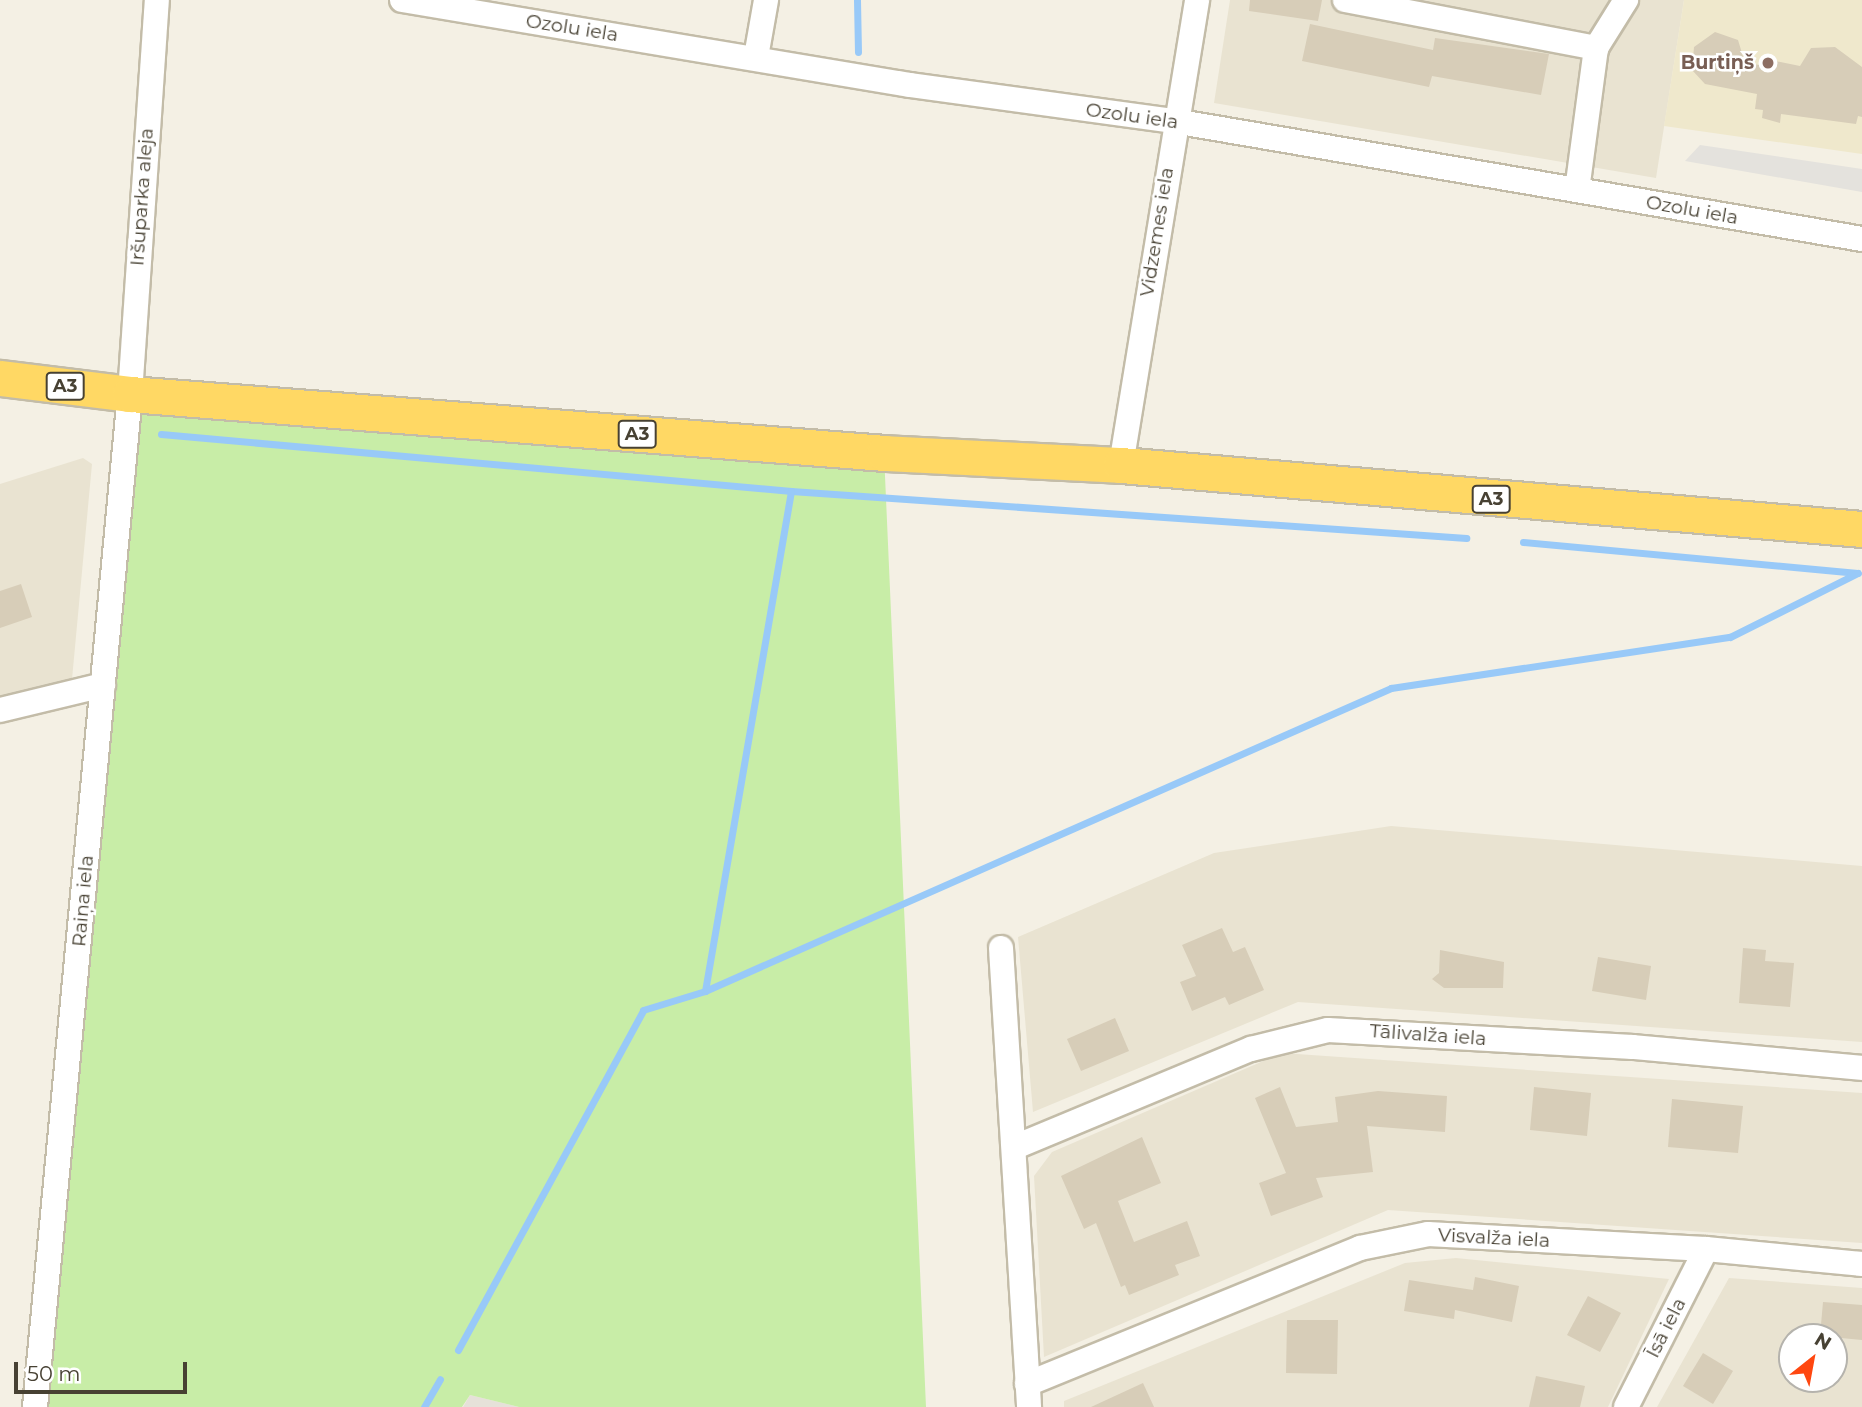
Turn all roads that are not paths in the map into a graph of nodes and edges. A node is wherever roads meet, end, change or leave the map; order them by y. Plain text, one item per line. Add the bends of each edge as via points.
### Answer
1 (157, 0) edge
2 (402, 0) edge
3 (766, 0) edge
4 (1197, 0) edge
5 (1345, 0) edge
6 (1626, 0) edge
7 (1596, 48) junction
8 (756, 57) junction
9 (1174, 121) junction
10 (1577, 190) junction
11 (1862, 239) edge
12 (0, 378) edge
13 (130, 394) junction
14 (1121, 465) junction
15 (1862, 529) edge
16 (103, 685) junction
17 (0, 710) edge
18 (1001, 948) dead end
19 (1862, 1068) edge
20 (1015, 1147) junction
21 (1706, 1249) junction
22 (1862, 1264) edge
23 (1028, 1396) edge
24 (35, 1407) edge
25 (1626, 1407) edge

1 - 13 street, Iršuparka aleja
2 - 8 street, Ozolu iela
3 - 8 street
4 - 9 street, Vidzemes iela
5 - 7 street
6 - 7 street
7 - 10 street
8 - 9 street, Ozolu iela via 911,85
9 - 10 street, Ozolu iela
9 - 14 street, Vidzemes iela
10 - 11 street, Ozolu iela
12 - 13 highway, A3
13 - 14 highway, A3 via 884,453
13 - 16 street, Raiņa iela
14 - 15 highway, A3
16 - 17 street
16 - 24 street, Raiņa iela
18 - 20 street
19 - 20 street, Tālivalža iela via 1633,1047 1328,1030 1251,1049
20 - 23 street, Visvalža iela
21 - 22 street, Visvalža iela
21 - 23 street, Visvalža iela via 1429,1234 1371,1246
21 - 25 street, Īsā iela

